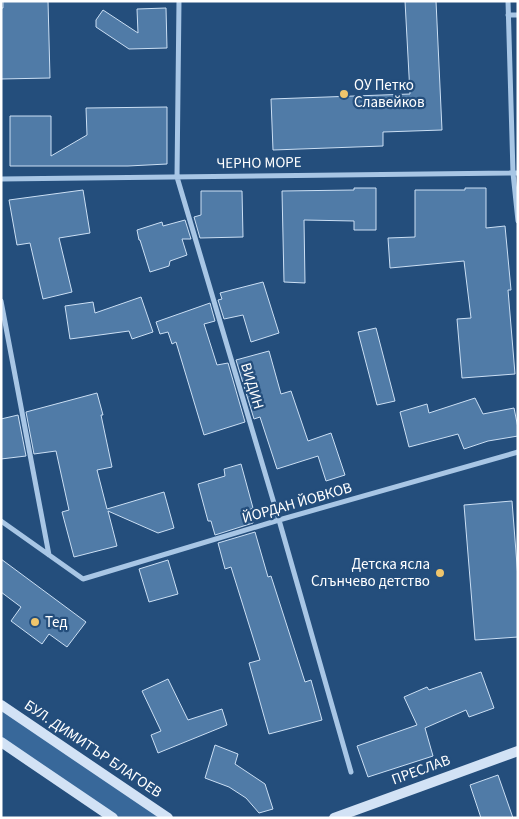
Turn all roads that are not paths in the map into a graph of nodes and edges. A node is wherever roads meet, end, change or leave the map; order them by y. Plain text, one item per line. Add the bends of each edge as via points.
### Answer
1 (179, 1) edge
2 (508, 1) edge
3 (508, 15) junction
4 (518, 15) edge
5 (516, 173) edge
6 (176, 177) junction
7 (1, 179) edge
8 (518, 221) edge
9 (1, 301) edge
10 (518, 452) edge
11 (279, 520) junction
12 (1, 521) edge
13 (49, 555) junction
14 (1, 705) edge
15 (1, 742) edge
16 (518, 750) edge
17 (351, 772) dead end
18 (113, 818) edge
19 (168, 818) edge
20 (334, 818) edge

1 - 6 street, ВИДИН
2 - 3 street
3 - 4 street
3 - 5 street
5 - 6 street, ЧЕРНО МОРЕ
5 - 8 street
6 - 7 street, ЧЕРНО МОРЕ
6 - 11 street, ВИДИН
9 - 13 street
10 - 11 street, ЙОРДАН ЙОВКОВ
11 - 13 street, ЙОРДАН ЙОВКОВ via 83,580
11 - 17 street, ВИДИН
12 - 13 street
14 - 19 main road, БУЛ. ДИМИТЪР БЛАГОЕВ
15 - 18 main road
16 - 20 main road, ПРЕСЛАВ

